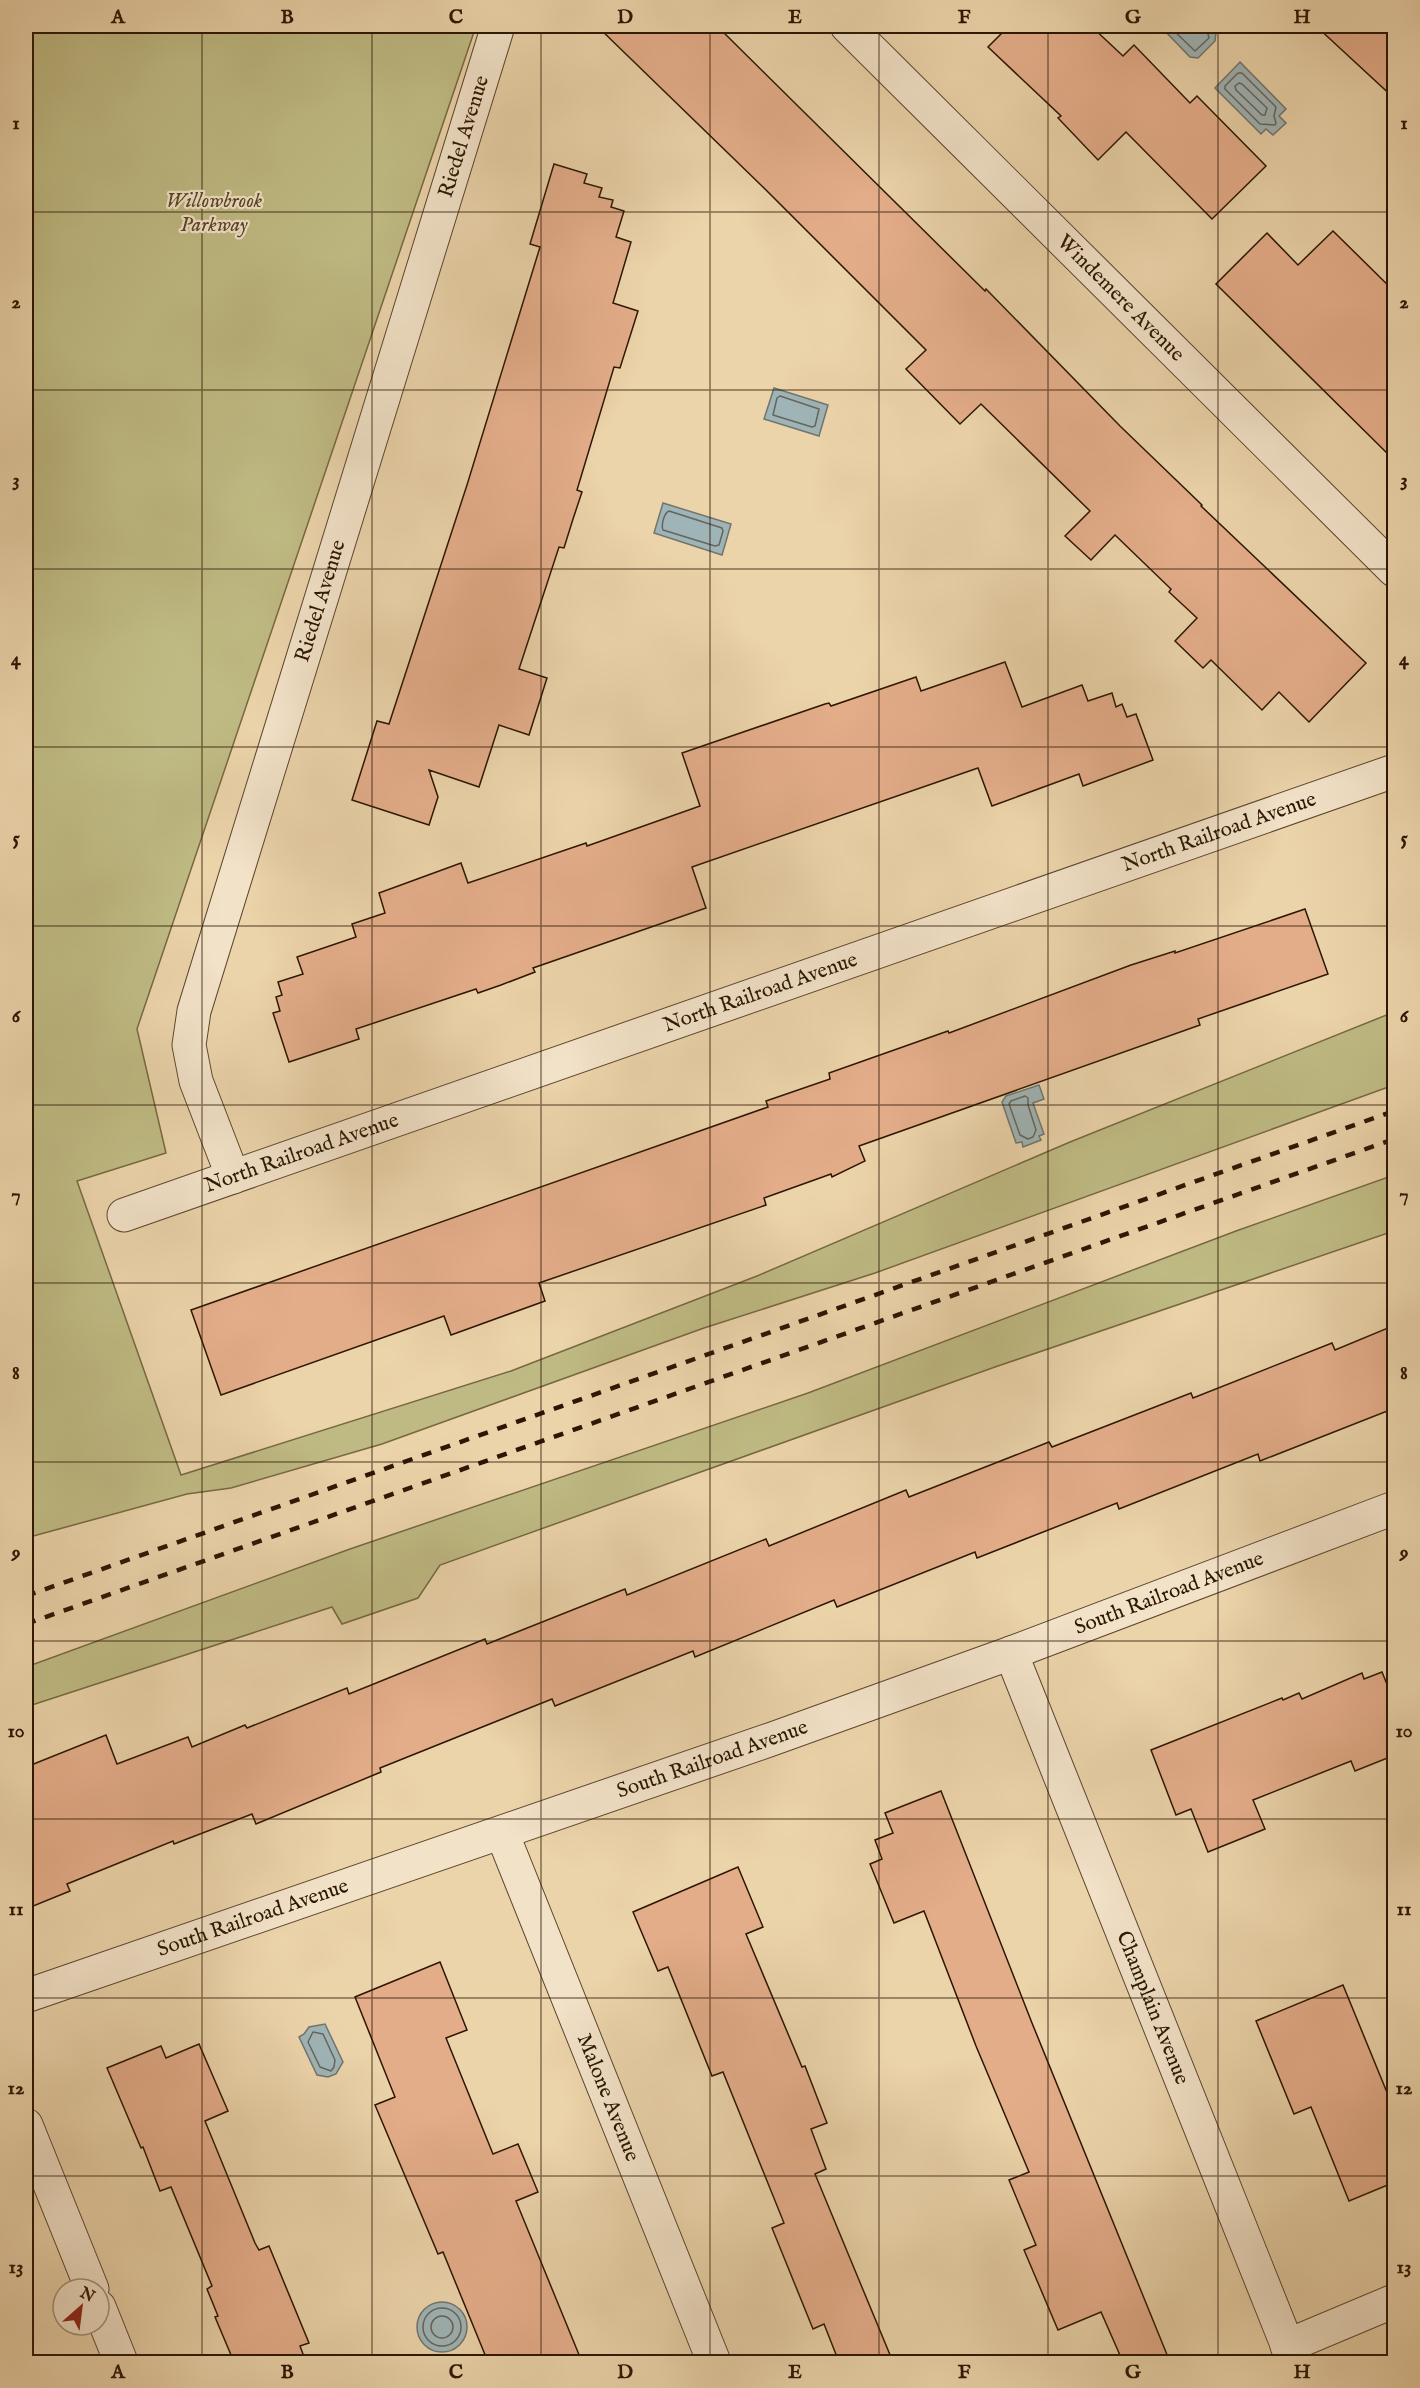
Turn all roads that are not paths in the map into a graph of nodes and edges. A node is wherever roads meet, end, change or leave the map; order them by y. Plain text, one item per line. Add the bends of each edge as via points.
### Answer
1 (498, 26) edge
2 (847, 26) edge
3 (1395, 570) edge
4 (1395, 771) edge
5 (233, 1177) junction
6 (124, 1215) dead end
7 (1395, 1508) edge
8 (1011, 1653) junction
9 (502, 1833) junction
10 (26, 1996) edge
11 (26, 2125) edge
12 (87, 2277) edge
13 (1395, 2301) edge
14 (111, 2337) edge
15 (1291, 2354) edge
16 (121, 2362) edge
17 (714, 2362) edge

1 - 5 street, Riedel Avenue via 194,1011 189,1045 194,1071
2 - 3 street, Windemere Avenue
4 - 5 street, North Railroad Avenue
5 - 6 street, North Railroad Avenue
7 - 8 street, South Railroad Avenue
8 - 9 street, South Railroad Avenue
8 - 15 street, Champlain Avenue
9 - 10 street, South Railroad Avenue
9 - 17 street, Malone Avenue
11 - 12 street
13 - 15 street
14 - 16 street

